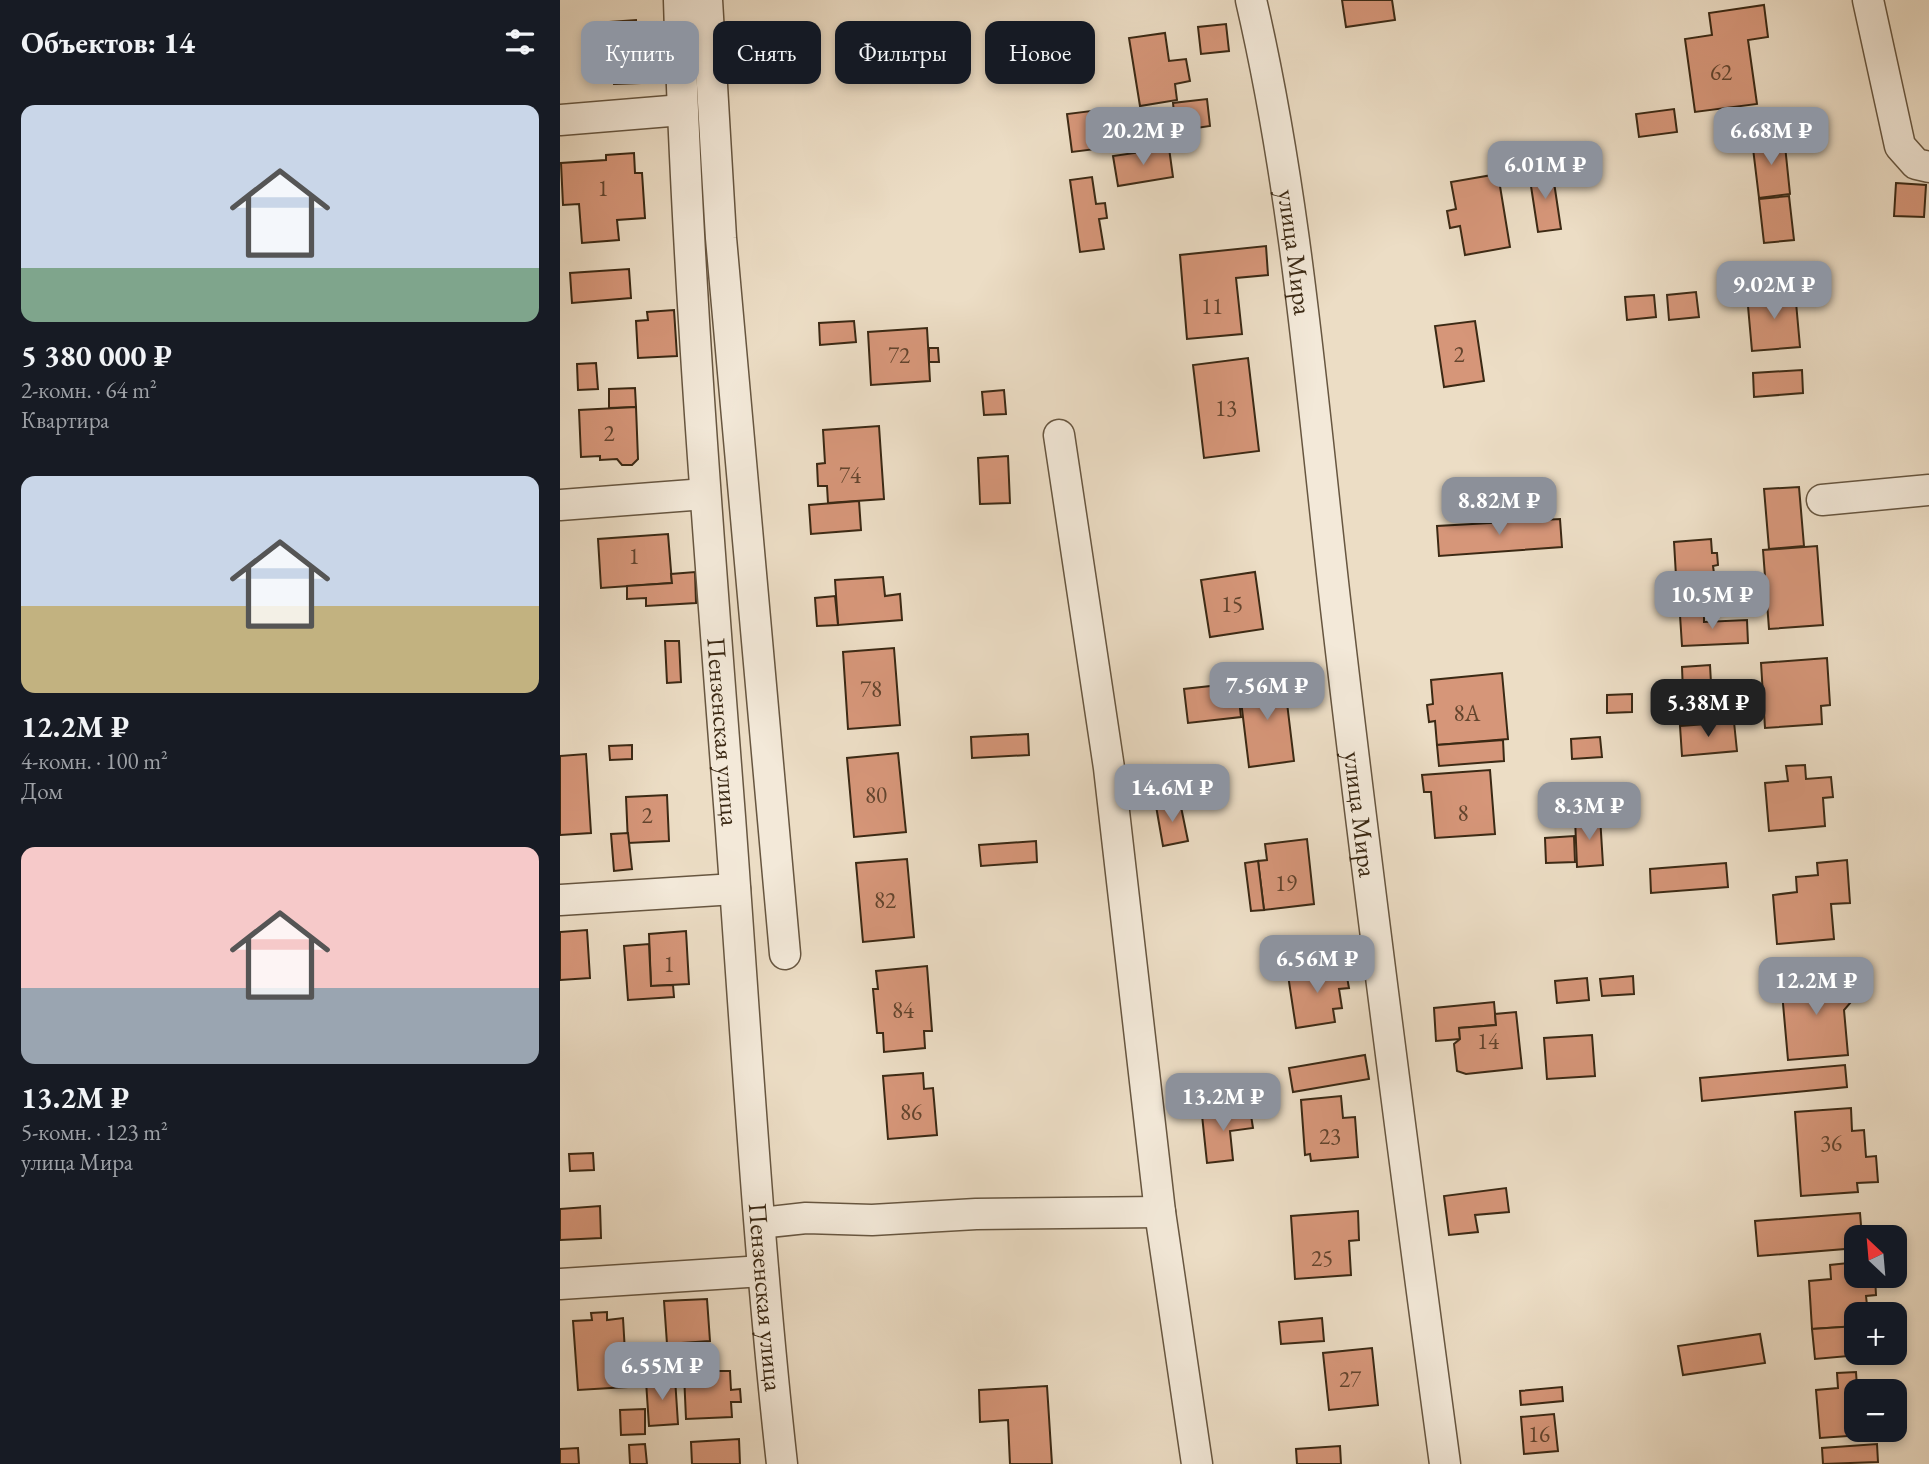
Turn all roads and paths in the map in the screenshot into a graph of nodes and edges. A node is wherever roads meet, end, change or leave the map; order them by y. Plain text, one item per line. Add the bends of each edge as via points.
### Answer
1 (680, 0) edge
2 (707, 0) edge
3 (1251, 0) edge
4 (1868, 0) edge
5 (682, 110) junction
6 (560, 120) edge
7 (1929, 167) edge
8 (1059, 435) dead end
9 (1929, 490) edge
10 (705, 494) junction
11 (1822, 500) dead end
12 (560, 505) edge
13 (735, 889) junction
14 (560, 900) edge
15 (785, 954) dead end
16 (1160, 1212) junction
17 (760, 1223) junction
18 (763, 1271) junction
19 (560, 1284) edge
20 (782, 1464) edge
21 (1197, 1464) edge
22 (1445, 1464) edge

1 - 5 street, Пензенская улица
2 - 15 street via 722,238
3 - 22 street, улица Мира via 1270,78 1289,202 1369,892
4 - 7 street via 1900,146 1916,164
5 - 6 street
5 - 10 street, Пензенская улица
8 - 16 street via 1109,768
9 - 11 street
10 - 12 street
10 - 13 street, Пензенская улица
13 - 14 street
13 - 17 street, Пензенская улица
16 - 17 street via 806,1218
16 - 21 street
17 - 18 street, Пензенская улица
18 - 19 street
18 - 20 street, Пензенская улица

